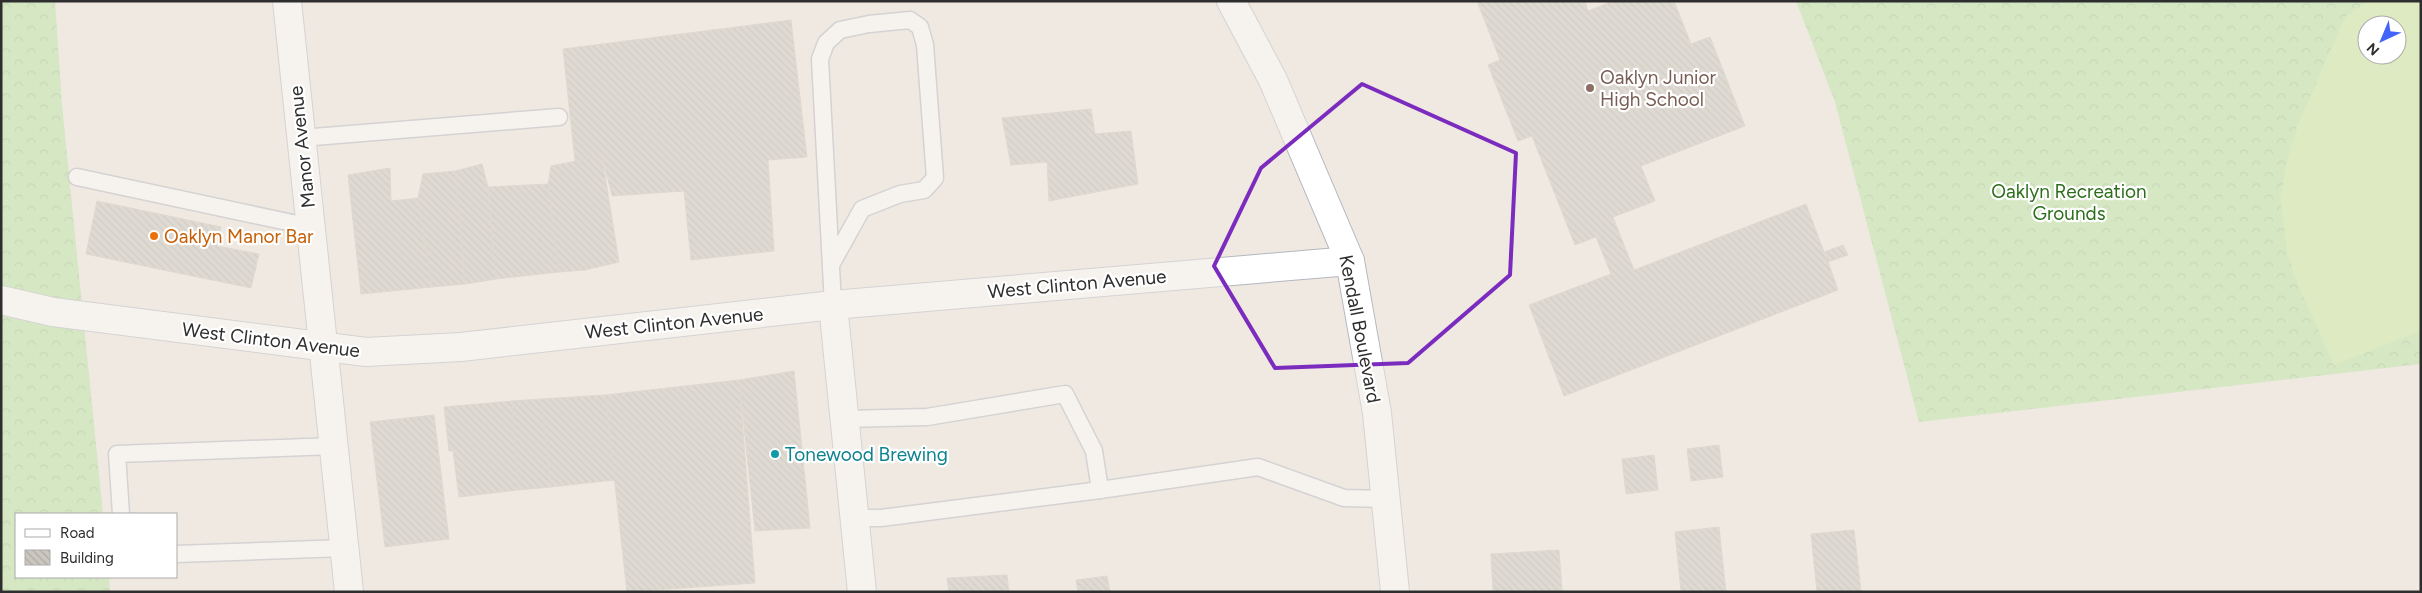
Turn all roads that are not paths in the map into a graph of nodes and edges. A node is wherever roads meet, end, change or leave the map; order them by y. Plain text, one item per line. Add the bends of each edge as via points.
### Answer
1 (287, 1) edge
2 (1231, 1) edge
3 (559, 117) dead end
4 (301, 138) junction
5 (77, 177) dead end
6 (311, 227) junction
7 (1350, 260) junction
8 (832, 263) junction
9 (1, 300) edge
10 (834, 305) junction
11 (323, 346) junction
12 (845, 419) junction
13 (334, 446) junction
14 (1100, 490) junction
15 (1386, 499) junction
16 (121, 513) edge
17 (855, 518) junction
18 (344, 548) junction
19 (178, 554) edge
20 (349, 592) edge
21 (862, 592) edge
22 (1395, 592) edge

1 - 4 street, Manor Avenue
2 - 7 street, Kendall Boulevard via 1273,80
3 - 4 lane
4 - 6 street, Manor Avenue
5 - 6 lane
6 - 11 street, Manor Avenue
7 - 10 street, West Clinton Avenue
7 - 15 street, Kendall Boulevard via 1377,412
8 - 8 lane via 862,209 900,194 924,190 936,178 925,45 920,27 910,20 840,30 826,43 820,58
8 - 10 lane
9 - 11 street, West Clinton Avenue via 53,312
10 - 11 street, West Clinton Avenue via 461,347 366,352
10 - 12 street
11 - 13 street, Manor Avenue
12 - 14 lane via 927,417 1064,394 1094,451
12 - 17 street
13 - 16 lane via 117,454
13 - 18 street, Manor Avenue
14 - 15 lane via 1258,467 1344,498
14 - 17 lane via 881,518
15 - 22 street, Kendall Boulevard
17 - 21 street
18 - 19 lane
18 - 20 street, Manor Avenue

